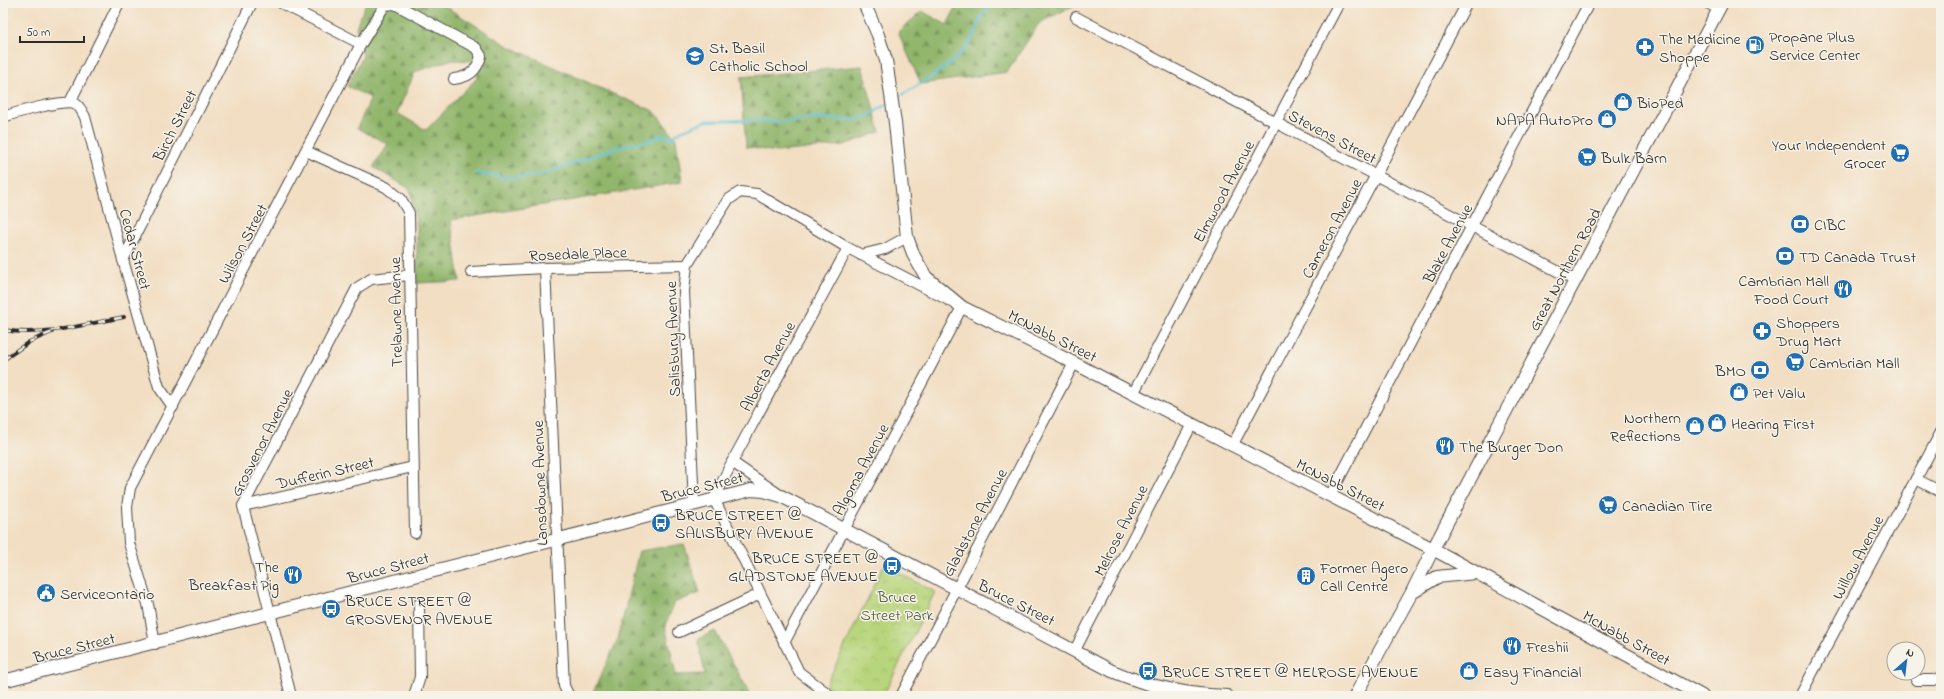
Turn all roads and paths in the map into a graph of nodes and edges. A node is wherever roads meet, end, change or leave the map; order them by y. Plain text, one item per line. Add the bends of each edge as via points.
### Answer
1 (119, 3) edge
2 (252, 3) edge
3 (281, 3) edge
4 (864, 3) edge
5 (1339, 3) edge
6 (1467, 3) edge
7 (1589, 3) edge
8 (1707, 3) edge
9 (1720, 6) edge
10 (1076, 17) dead end
11 (361, 44) junction
12 (454, 80) dead end
13 (70, 102) junction
14 (3, 117) edge
15 (1276, 122) junction
16 (306, 151) junction
17 (1377, 176) junction
18 (740, 192) joint
19 (1473, 226) junction
20 (907, 237) junction
21 (848, 248) junction
22 (861, 255) junction
23 (123, 260) junction
24 (687, 265) junction
25 (545, 268) junction
26 (470, 272) dead end
27 (409, 275) junction
28 (1576, 281) junction
29 (962, 308) junction
30 (1074, 363) junction
31 (1133, 394) junction
32 (173, 407) junction
33 (1192, 424) junction
34 (1941, 432) edge
35 (1232, 446) junction
36 (732, 462) junction
37 (413, 467) junction
38 (1916, 479) junction
39 (1941, 492) edge
40 (781, 496) junction
41 (1330, 496) junction
42 (714, 499) junction
43 (694, 504) junction
44 (243, 506) junction
45 (845, 529) junction
46 (415, 533) dead end
47 (556, 539) junction
48 (1433, 549) junction
49 (1476, 573) junction
50 (956, 588) junction
51 (760, 594) junction
52 (1411, 594) junction
53 (419, 604) dead end
54 (269, 614) junction
55 (679, 632) dead end
56 (784, 643) junction
57 (155, 644) junction
58 (1075, 650) junction
59 (1941, 677) edge
60 (1926, 680) edge
61 (3, 681) edge
62 (564, 686) junction
63 (291, 696) edge
64 (414, 696) edge
65 (561, 696) edge
66 (569, 696) edge
67 (831, 696) edge
68 (901, 696) edge
69 (1227, 696) edge
70 (1355, 696) edge
71 (1702, 696) edge
72 (1800, 696) edge

1 - 13 street
2 - 23 street, Birch Street
3 - 11 street
4 - 20 main road, McNabb Street via 886,60
5 - 15 street, Elmwood Avenue
6 - 17 street, Cameron Avenue
7 - 19 street, Blake Avenue
8 - 9 street
9 - 28 main road, Great Northern Road
10 - 15 street, Stevens Street
11 - 12 street, Wilson Street via 385,5 395,4 476,48 481,56 474,72
11 - 16 street, Wilson Street
13 - 14 street via 34,108
13 - 23 street, Cedar Street via 76,104 85,117
15 - 17 street, Stevens Street
15 - 31 street, Elmwood Avenue
16 - 27 street, Trelawne Avenue via 386,187 401,199 409,213
16 - 32 street, Wilson Street
17 - 19 street, Stevens Street
17 - 35 street, Cameron Avenue
18 - 21 street, McNabb Street via 756,194
18 - 24 street, Salisbury Avenue via 728,200
19 - 28 street, Stevens Street
19 - 41 street, Blake Avenue
20 - 22 street via 885,249
20 - 29 main road, McNabb Street via 926,277
21 - 22 street, McNabb Street
21 - 36 street, Alberta Avenue
22 - 29 street, McNabb Street
23 - 32 street, Cedar Street via 159,387
24 - 25 street, Rosedale Place
24 - 43 street, Salisbury Avenue via 684,291
25 - 26 street, Rosedale Place
25 - 47 street, Lansdowne Avenue
27 - 37 street, Trelawne Avenue
27 - 44 street, Grosvenor Avenue via 371,278 357,288
28 - 48 main road, Great Northern Road
29 - 30 main road, McNabb Street
29 - 45 street, Algoma Avenue
30 - 31 main road, McNabb Street
30 - 50 street, Gladstone Avenue
31 - 33 main road, McNabb Street
32 - 57 street, Wilson Street via 130,488 127,507 129,543 148,604
33 - 35 main road, McNabb Street
33 - 58 street, Melrose Avenue
34 - 38 street, Willow Avenue
35 - 41 main road, McNabb Street
36 - 40 street, Bruce Street
36 - 42 street, Alberta Avenue
37 - 44 street, Dufferin Street
37 - 46 street, Trelawne Avenue
38 - 39 street
38 - 72 street, Willow Avenue
40 - 42 main road, Bruce Street via 751,490
40 - 45 main road, Bruce Street
41 - 48 main road, McNabb Street
42 - 43 main road, Bruce Street
42 - 51 street
43 - 47 main road, Bruce Street
44 - 54 street, Grosvenor Avenue
45 - 50 main road, Bruce Street
45 - 56 street, Algoma Avenue
47 - 54 main road, Bruce Street
47 - 62 street, Lansdowne Avenue
48 - 49 main road, McNabb Street
48 - 52 main road, Great Northern Road
49 - 52 main road via 1437,576
49 - 71 main road, McNabb Street
50 - 58 main road, Bruce Street
50 - 68 street, Gladstone Avenue
51 - 55 street
51 - 56 street
52 - 70 main road, Great Northern Road
53 - 64 street via 420,677
54 - 57 main road, Bruce Street
54 - 63 street, Grosvenor Avenue
56 - 67 street via 799,672
57 - 61 main road, Bruce Street
58 - 69 main road, Bruce Street via 1112,672 1142,683 1172,691
59 - 60 street
62 - 65 street
62 - 66 street, Lansdowne Avenue

